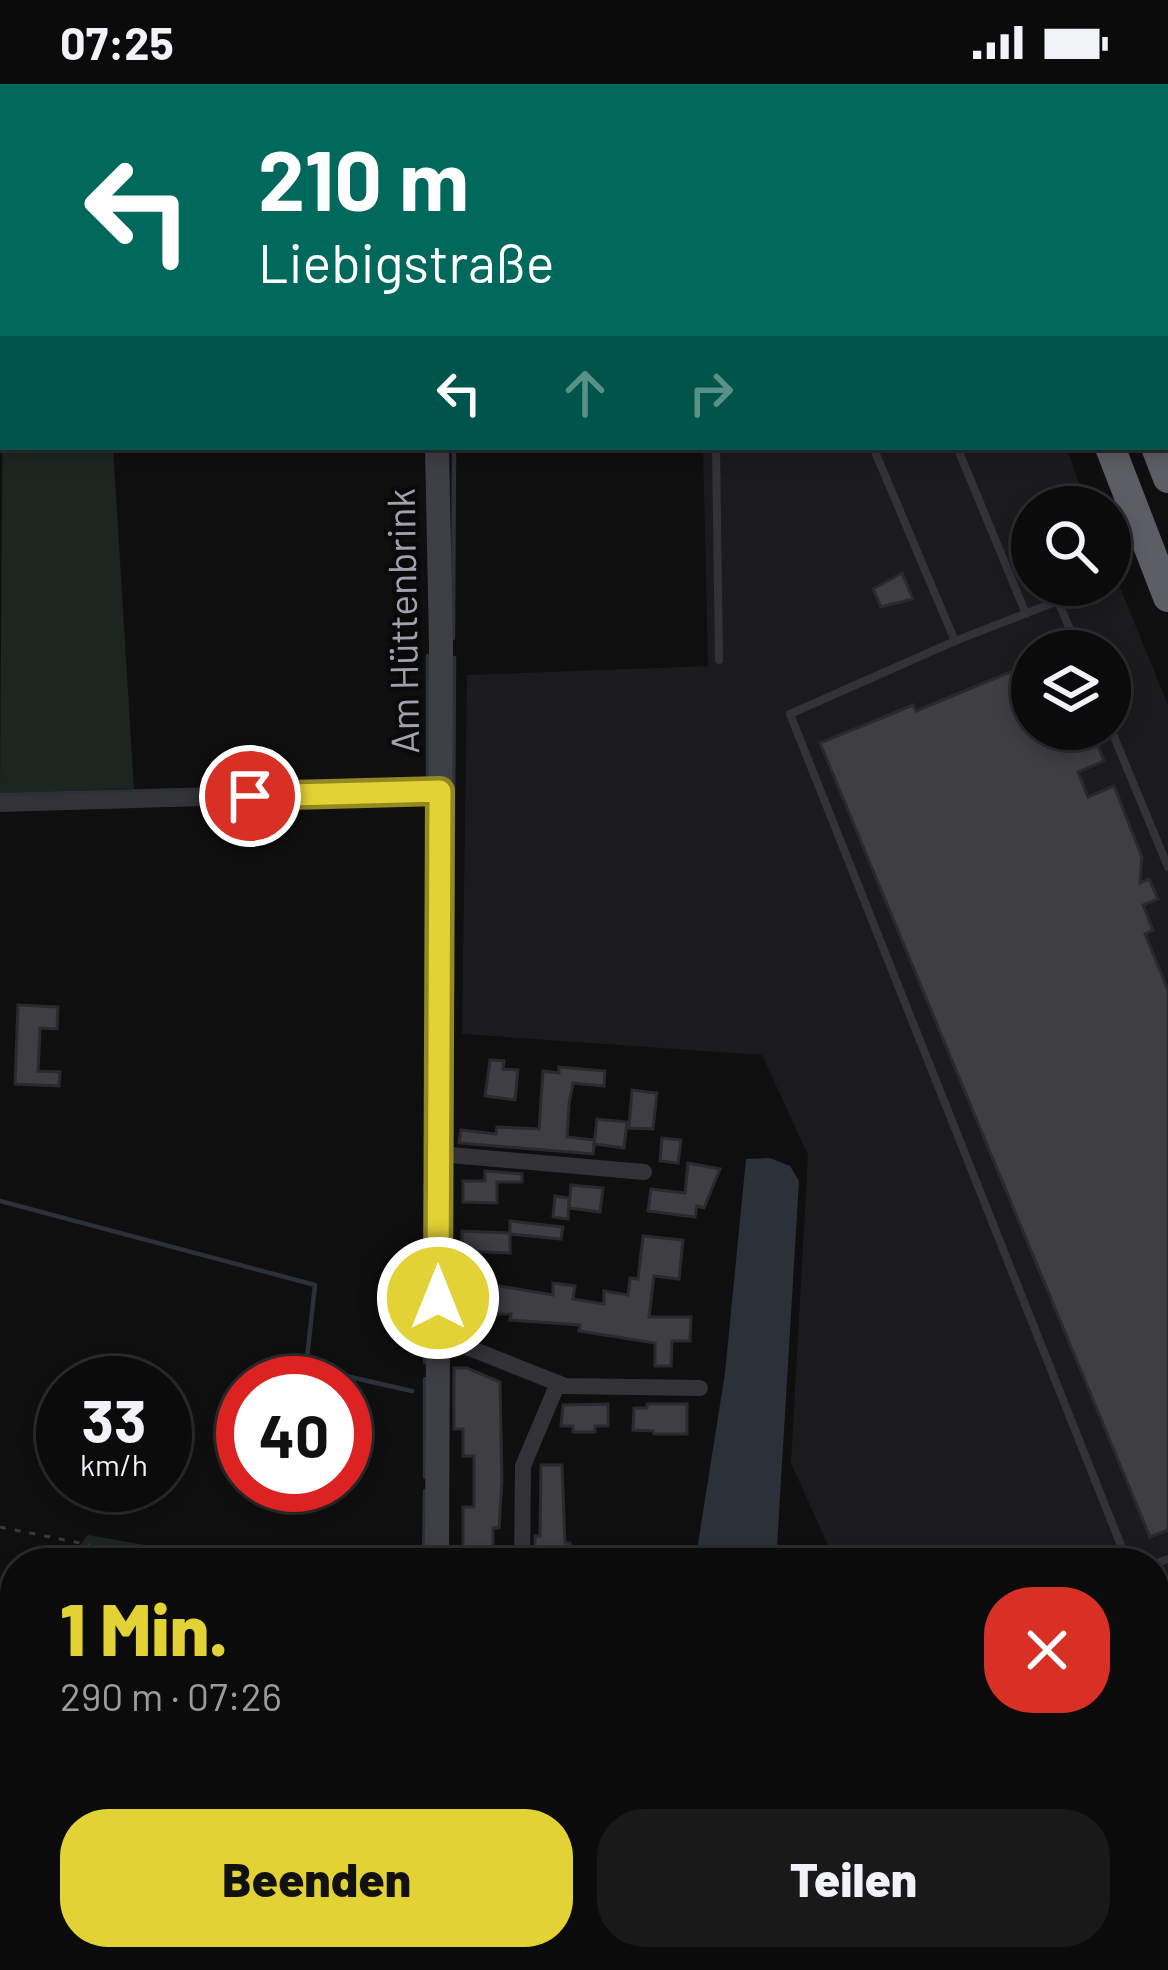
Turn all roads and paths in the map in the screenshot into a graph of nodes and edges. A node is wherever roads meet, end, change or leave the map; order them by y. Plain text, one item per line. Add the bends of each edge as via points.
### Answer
1 (437, 450) edge
2 (716, 450) edge
3 (874, 450) edge
4 (958, 450) edge
5 (1111, 450) edge
6 (1157, 450) edge
7 (1168, 478) edge
8 (1168, 597) edge
9 (1026, 614) junction
10 (1070, 630) edge
11 (955, 641) junction
12 (719, 660) dead end
13 (1120, 750) edge
14 (440, 791) junction
15 (0, 804) edge
16 (1168, 867) edge
17 (429, 1154) junction
18 (644, 1172) dead end
19 (438, 1340) junction
20 (558, 1383) junction
21 (700, 1388) dead end
22 (0, 1527) edge
23 (90, 1545) dead end
24 (435, 1548) edge
25 (522, 1548) edge
26 (1122, 1548) edge

1 - 14 street, Am Hüttenbrink
2 - 12 lane
3 - 11 lane
4 - 9 lane
5 - 8 highway
6 - 7 highway
9 - 10 lane via 1058,601
9 - 11 lane
11 - 26 lane via 790,714
13 - 16 lane
14 - 15 street
14 - 17 street, Am Hüttenbrink
17 - 18 street
17 - 19 street, Am Hüttenbrink
19 - 20 street
19 - 24 street, Am Hüttenbrink via 428,1371
20 - 21 street
20 - 25 street via 523,1466
22 - 23 path

